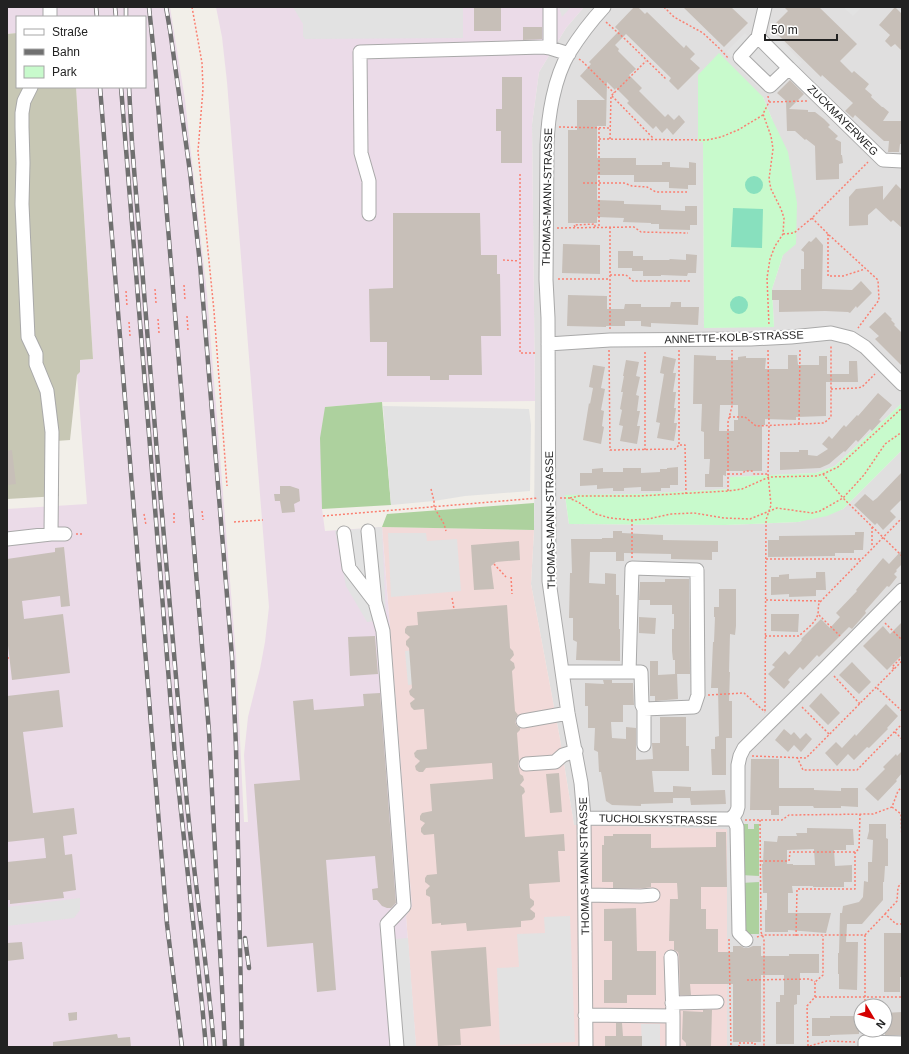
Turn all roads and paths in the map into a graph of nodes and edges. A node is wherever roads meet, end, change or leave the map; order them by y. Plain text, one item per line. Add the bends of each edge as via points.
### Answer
1 (192, 7) edge
2 (550, 7) edge
3 (664, 7) edge
4 (765, 7) edge
5 (601, 11) edge
6 (758, 38) junction
7 (550, 48) junction
8 (569, 54) junction
9 (647, 60) junction
10 (731, 62) dead end
11 (789, 68) junction
12 (666, 79) dead end
13 (770, 86) junction
14 (31, 88) edge
15 (614, 93) junction
16 (612, 96) junction
17 (820, 97) junction
18 (769, 102) junction
19 (763, 114) junction
20 (592, 124) dead end
21 (548, 127) junction
22 (583, 128) junction
23 (592, 128) junction
24 (598, 128) junction
25 (610, 128) junction
26 (583, 131) dead end
27 (599, 139) junction
28 (610, 139) junction
29 (654, 139) junction
30 (876, 154) junction
31 (902, 161) edge
32 (520, 174) dead end
33 (599, 182) junction
34 (583, 183) dead end
35 (688, 192) dead end
36 (369, 214) dead end
37 (812, 218) junction
38 (599, 227) junction
39 (610, 227) junction
40 (546, 228) junction
41 (688, 233) dead end
42 (783, 234) junction
43 (828, 234) junction
44 (503, 260) dead end
45 (520, 261) junction
46 (866, 269) junction
47 (610, 275) junction
48 (610, 279) junction
49 (546, 280) junction
50 (690, 281) dead end
51 (184, 285) dead end
52 (155, 289) dead end
53 (126, 291) dead end
54 (185, 300) dead end
55 (156, 303) dead end
56 (127, 306) dead end
57 (187, 316) dead end
58 (158, 319) dead end
59 (129, 322) dead end
60 (188, 331) dead end
61 (159, 333) dead end
62 (831, 333) junction
63 (130, 336) dead end
64 (800, 336) junction
65 (768, 338) junction
66 (851, 338) junction
67 (610, 340) junction
68 (645, 340) junction
69 (679, 340) junction
70 (732, 340) junction
71 (548, 344) junction
72 (535, 353) dead end
73 (883, 365) junction
74 (902, 384) edge
75 (830, 389) junction
76 (902, 408) edge
77 (729, 417) junction
78 (799, 424) junction
79 (769, 426) junction
80 (902, 432) edge
81 (679, 445) junction
82 (645, 450) junction
83 (728, 474) junction
84 (768, 474) junction
85 (823, 474) junction
86 (768, 477) junction
87 (227, 486) dead end
88 (431, 489) dead end
89 (728, 491) junction
90 (686, 494) junction
91 (549, 497) junction
92 (843, 498) junction
93 (434, 507) junction
94 (202, 511) dead end
95 (770, 511) junction
96 (174, 513) dead end
97 (144, 514) dead end
98 (323, 516) dead end
99 (902, 518) edge
100 (203, 520) dead end
101 (263, 520) dead end
102 (632, 520) junction
103 (234, 522) dead end
104 (174, 523) dead end
105 (146, 525) dead end
106 (872, 526) junction
107 (368, 531) dead end
108 (446, 531) dead end
109 (344, 533) dead end
110 (51, 534) junction
111 (65, 534) dead end
112 (883, 537) junction
113 (7, 539) edge
114 (872, 548) junction
115 (902, 556) edge
116 (766, 559) junction
117 (861, 559) junction
118 (494, 564) dead end
119 (632, 568) junction
120 (506, 577) dead end
121 (511, 577) dead end
122 (902, 590) edge
123 (512, 594) dead end
124 (452, 598) dead end
125 (766, 600) junction
126 (821, 601) junction
127 (375, 602) junction
128 (454, 609) dead end
129 (818, 614) junction
130 (877, 616) junction
131 (765, 636) junction
132 (902, 640) edge
133 (849, 644) junction
134 (902, 657) edge
135 (902, 661) edge
136 (826, 668) junction
137 (894, 669) junction
138 (562, 672) junction
139 (629, 672) junction
140 (877, 687) junction
141 (698, 695) junction
142 (793, 699) junction
143 (860, 704) junction
144 (644, 709) junction
145 (902, 711) edge
146 (568, 713) junction
147 (522, 721) dead end
148 (902, 724) edge
149 (895, 732) junction
150 (829, 734) junction
151 (902, 739) edge
152 (644, 745) dead end
153 (576, 751) junction
154 (740, 756) junction
155 (797, 757) junction
156 (526, 764) dead end
157 (902, 787) edge
158 (892, 807) junction
159 (860, 814) junction
160 (902, 814) edge
161 (584, 818) junction
162 (733, 818) junction
163 (760, 820) junction
164 (902, 843) edge
165 (855, 852) junction
166 (761, 861) junction
167 (902, 882) edge
168 (585, 895) junction
169 (653, 895) dead end
170 (885, 914) junction
171 (902, 924) edge
172 (763, 935) junction
173 (865, 935) junction
174 (796, 936) junction
175 (823, 936) junction
176 (746, 940) joint
177 (671, 957) dead end
178 (747, 980) dead end
179 (765, 980) junction
180 (815, 982) junction
181 (902, 996) edge
182 (815, 997) junction
183 (865, 997) junction
184 (717, 1002) dead end
185 (672, 1003) junction
186 (585, 1015) junction
187 (673, 1016) junction
188 (902, 1043) edge
189 (865, 1045) edge
190 (397, 1047) edge
191 (586, 1047) edge
192 (673, 1047) edge
193 (739, 1047) edge
194 (755, 1047) edge
195 (764, 1047) edge
196 (807, 1047) edge

1 - 87 path via 202,63 203,89 198,151 215,319
2 - 7 street
3 - 10 path via 674,17 704,33
4 - 6 street
5 - 8 street, THOMAS-MANN-STRASSE
5 - 9 path
6 - 11 street, ZUCKMAYERWEG
6 - 13 street via 740,57
7 - 8 street
7 - 36 street via 360,52 361,153 369,181
8 - 15 path via 583,62
8 - 21 street, THOMAS-MANN-STRASSE via 552,101
9 - 12 path
9 - 15 path
11 - 13 street
11 - 17 street, ZUCKMAYERWEG
13 - 18 path
14 - 110 street via 22,114 22,204 28,337 47,391 52,432
15 - 16 path
16 - 25 path
16 - 29 path
17 - 18 path via 815,101
17 - 30 street, ZUCKMAYERWEG
18 - 19 path
19 - 29 path via 738,130 708,140
19 - 42 path via 772,142 769,179 783,213
20 - 23 path
21 - 22 path
21 - 40 street, THOMAS-MANN-STRASSE
22 - 23 path
22 - 26 path
23 - 24 path
24 - 25 path
24 - 27 path
25 - 28 path
27 - 28 path
27 - 33 path
28 - 29 path
30 - 31 street, ZUCKMAYERWEG via 883,160
30 - 37 path
32 - 45 path
33 - 34 path
33 - 35 path via 624,182 632,186 647,187 656,192
33 - 38 path
37 - 42 path via 794,233
37 - 43 path
38 - 39 path
38 - 40 path via 595,227 595,224 574,224 575,227
39 - 41 path via 634,226 641,232
39 - 47 path
40 - 49 street, THOMAS-MANN-STRASSE
42 - 65 path via 775,246 767,278
43 - 46 path
43 - 46 path via 828,276 843,276
44 - 45 path
45 - 72 path via 520,353
46 - 66 path via 878,280 879,300
47 - 48 path
47 - 50 path via 626,275 633,281
48 - 49 path
48 - 67 path
49 - 71 street, THOMAS-MANN-STRASSE
51 - 54 path
52 - 55 path
53 - 56 path
57 - 60 path
58 - 61 path
59 - 63 path
62 - 64 street, ANNETTE-KOLB-STRASSE
62 - 66 street, ANNETTE-KOLB-STRASSE
62 - 75 path
64 - 65 street, ANNETTE-KOLB-STRASSE
64 - 78 path
65 - 70 street, ANNETTE-KOLB-STRASSE
65 - 79 path
66 - 73 street, ANNETTE-KOLB-STRASSE via 865,347
67 - 68 street, ANNETTE-KOLB-STRASSE
67 - 71 street, ANNETTE-KOLB-STRASSE
67 - 82 path via 610,450
68 - 69 street, ANNETTE-KOLB-STRASSE
68 - 82 path
69 - 70 street, ANNETTE-KOLB-STRASSE
69 - 81 path
70 - 77 path via 732,406
71 - 91 street, THOMAS-MANN-STRASSE
73 - 74 street, ANNETTE-KOLB-STRASSE
73 - 75 path via 862,387
75 - 78 path via 831,417 824,423
76 - 85 path via 838,468
77 - 79 path via 745,417 756,426
77 - 83 path
78 - 79 path
79 - 84 path
80 - 92 path via 886,444 864,475
81 - 82 path via 675,450
81 - 90 path via 685,445
83 - 84 path via 742,474 745,470 754,474
83 - 89 path
84 - 86 path
85 - 86 path
85 - 92 path
86 - 89 path via 742,489
86 - 95 path
88 - 93 path
89 - 90 path
90 - 102 path via 569,498 596,514
91 - 93 path
91 - 138 street, THOMAS-MANN-STRASSE via 549,581
92 - 95 path via 812,513 777,508
92 - 106 path
93 - 98 path
93 - 108 path
94 - 100 path
95 - 102 path via 750,519 694,513
95 - 116 path via 766,520
96 - 104 path
97 - 105 path
99 - 112 path
101 - 103 path
102 - 119 path
106 - 112 path
106 - 114 path
107 - 127 street
109 - 127 street via 349,568
110 - 111 street
110 - 113 street
112 - 114 path
112 - 115 path
114 - 117 path
116 - 117 path
116 - 125 path
117 - 126 path
118 - 120 path
119 - 139 street
119 - 141 street via 697,570
121 - 123 path
122 - 130 street
124 - 128 path
125 - 126 path
125 - 131 path
126 - 129 path via 818,604
127 - 190 street via 383,630 404,906 387,924
129 - 131 path via 799,636
129 - 133 path
130 - 132 path
130 - 133 street
131 - 141 path via 765,712 744,693
133 - 136 street
134 - 137 path via 892,667
135 - 137 path
136 - 142 street
136 - 143 path
137 - 140 path
138 - 139 street
138 - 146 street, THOMAS-MANN-STRASSE
139 - 144 street via 641,672
140 - 143 path
140 - 145 path
141 - 144 street via 694,707
142 - 150 path
142 - 154 street via 744,748
143 - 150 path
144 - 152 street
146 - 147 street
146 - 153 street, THOMAS-MANN-STRASSE
148 - 149 path
149 - 151 path
149 - 155 path via 857,770 803,770
150 - 155 path via 806,758
153 - 156 street via 563,755 555,762
153 - 161 street, THOMAS-MANN-STRASSE
154 - 155 path
154 - 162 street, TUCHOLSKYSTRASSE via 738,807
157 - 158 path
158 - 159 path via 873,814
158 - 160 path
159 - 163 path via 789,815 782,820
159 - 165 path via 859,849
160 - 164 path
161 - 162 street, TUCHOLSKYSTRASSE
161 - 168 street, THOMAS-MANN-STRASSE
162 - 163 path via 746,821
162 - 176 street via 737,827 739,933
163 - 166 path
165 - 166 path via 790,852 790,861
165 - 174 path via 855,889 796,889
166 - 172 path
167 - 170 path via 898,887 897,901
168 - 169 street
168 - 186 street, THOMAS-MANN-STRASSE
170 - 171 path via 896,924
170 - 173 path
172 - 174 path
172 - 176 path
172 - 179 path
173 - 175 path
173 - 183 path
174 - 175 path
175 - 180 path via 823,975
177 - 185 street
178 - 179 path
179 - 180 path via 810,979
179 - 195 path
180 - 182 path
181 - 183 path
182 - 183 path
182 - 196 path via 807,1006
184 - 185 street
185 - 187 street
186 - 187 street
186 - 191 street, THOMAS-MANN-STRASSE
187 - 192 street
188 - 189 street
189 - 196 path via 827,1040
193 - 194 path via 739,1044 755,1043

